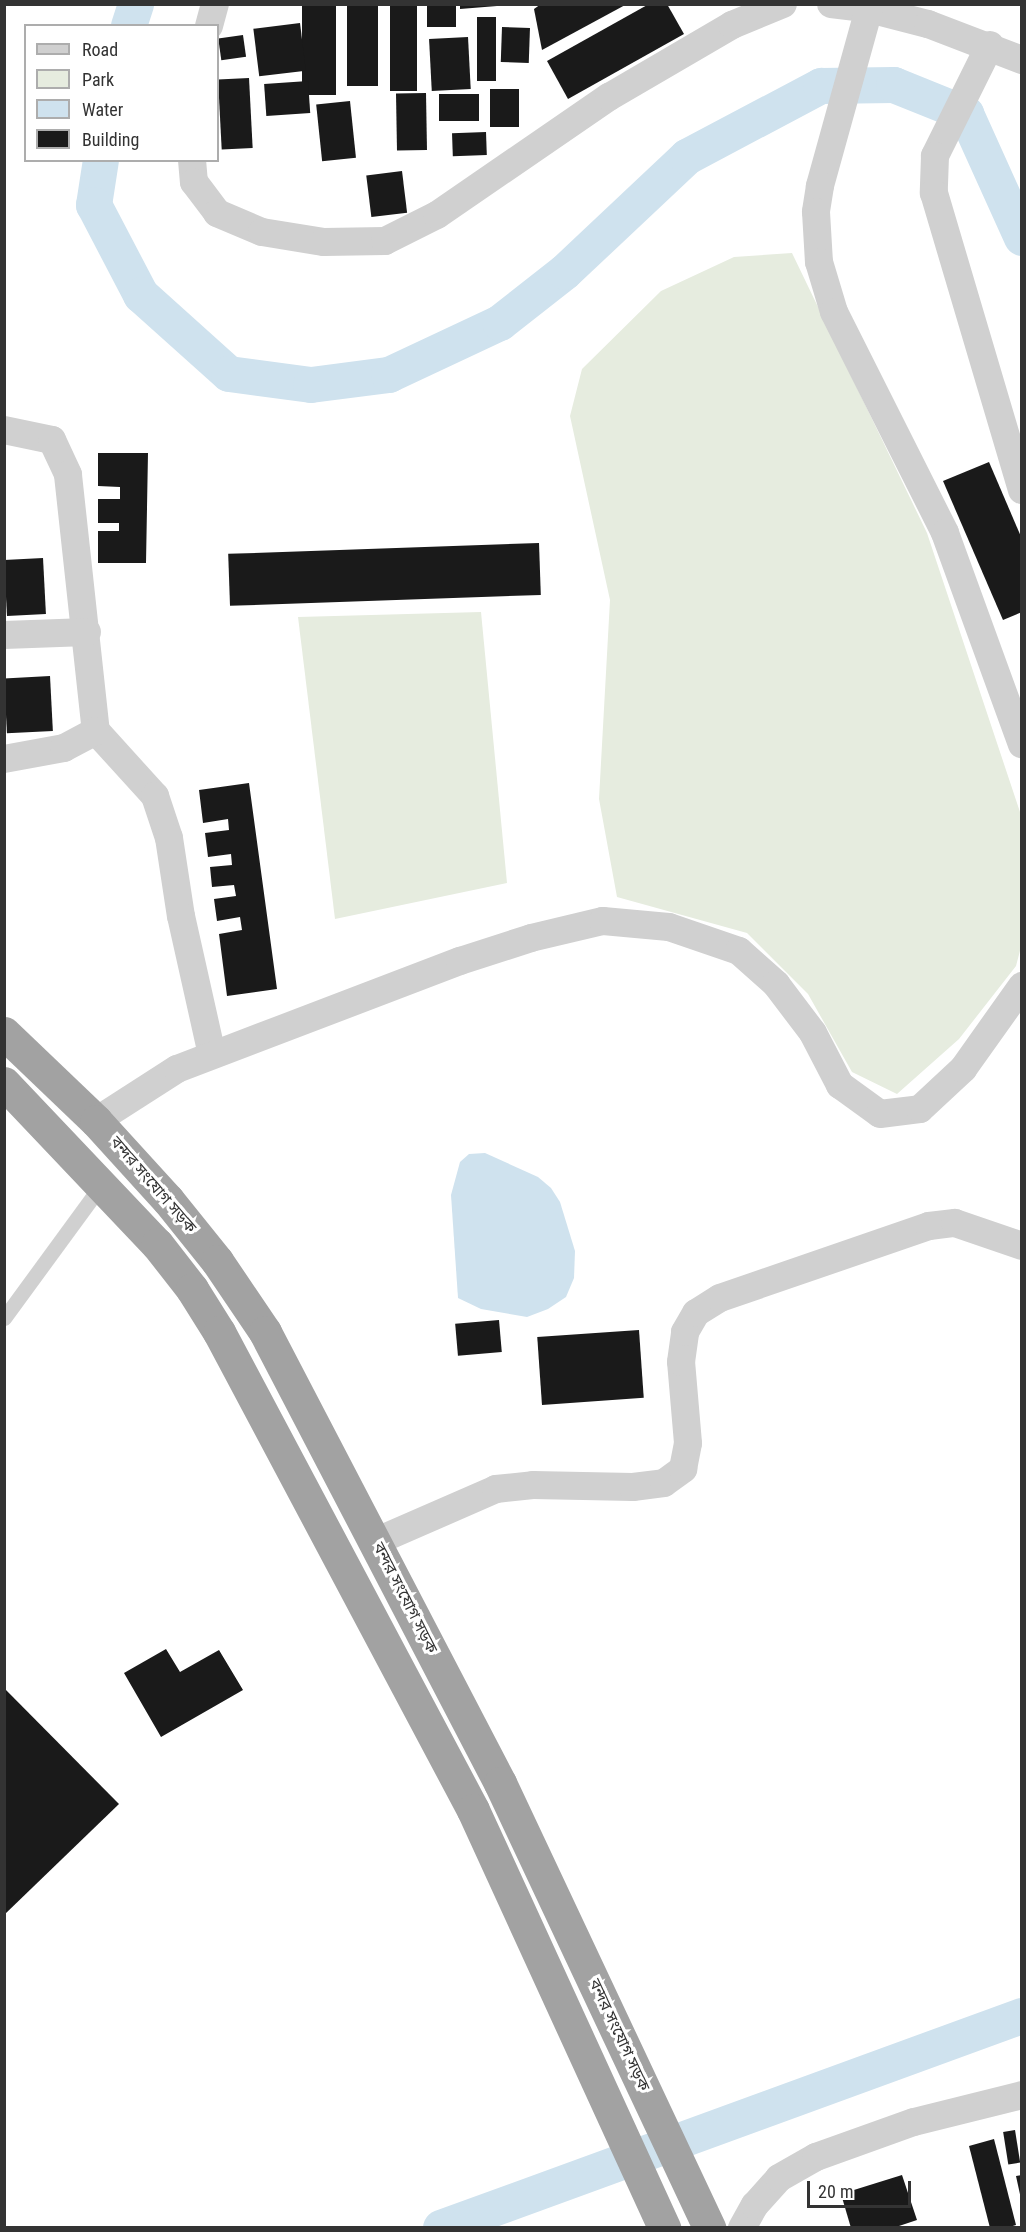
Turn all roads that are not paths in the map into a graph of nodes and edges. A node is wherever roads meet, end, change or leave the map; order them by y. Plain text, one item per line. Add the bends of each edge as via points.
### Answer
1 (215, 4) edge
2 (783, 4) edge
3 (831, 4) edge
4 (772, 5) edge
5 (866, 20) junction
6 (210, 24) edge
7 (987, 51) junction
8 (1022, 60) edge
9 (192, 162) edge
10 (4, 430) edge
11 (1022, 490) edge
12 (87, 632) junction
13 (4, 635) edge
14 (96, 731) junction
15 (1022, 744) edge
16 (4, 759) edge
17 (1022, 986) edge
18 (4, 1033) edge
19 (212, 1055) junction
20 (4, 1083) edge
21 (96, 1121) junction
22 (102, 1184) junction
23 (1022, 1246) edge
24 (4, 1318) edge
25 (377, 1541) junction
26 (1022, 2095) edge
27 (664, 2228) edge
28 (709, 2228) edge
29 (742, 2228) edge

1 - 6 street
2 - 4 street
3 - 5 street
4 - 9 street via 609,97 437,215 385,241 324,242 262,232 235,221 217,213 194,182
5 - 7 street
5 - 15 street via 820,186 816,212 819,262 834,312 945,533
7 - 8 street
7 - 11 street via 935,156 934,193
10 - 12 street via 52,440 68,475
12 - 13 street
12 - 14 street
14 - 16 street via 64,748
14 - 19 street via 155,796 169,838 181,916
17 - 19 street via 963,1069 920,1109 880,1114 840,1085 813,1033 776,984 738,951 658,926 603,921 531,938
18 - 21 highway, বন্দর সংযোগ সড়ক
19 - 21 street via 177,1069
20 - 22 highway
21 - 25 highway, বন্দর সংযোগ সড়ক via 168,1200 265,1332
22 - 24 lane
22 - 27 highway via 192,1289 219,1332 472,1810 525,1918
23 - 25 street via 955,1223 929,1226 720,1298 696,1313 685,1332 681,1362 688,1443 683,1469 674,1476 664,1482 633,1487 533,1485 496,1489
25 - 28 highway, বন্দর সংযোগ সড়ক via 500,1783
26 - 29 street via 914,2122 816,2157 779,2178 755,2205

